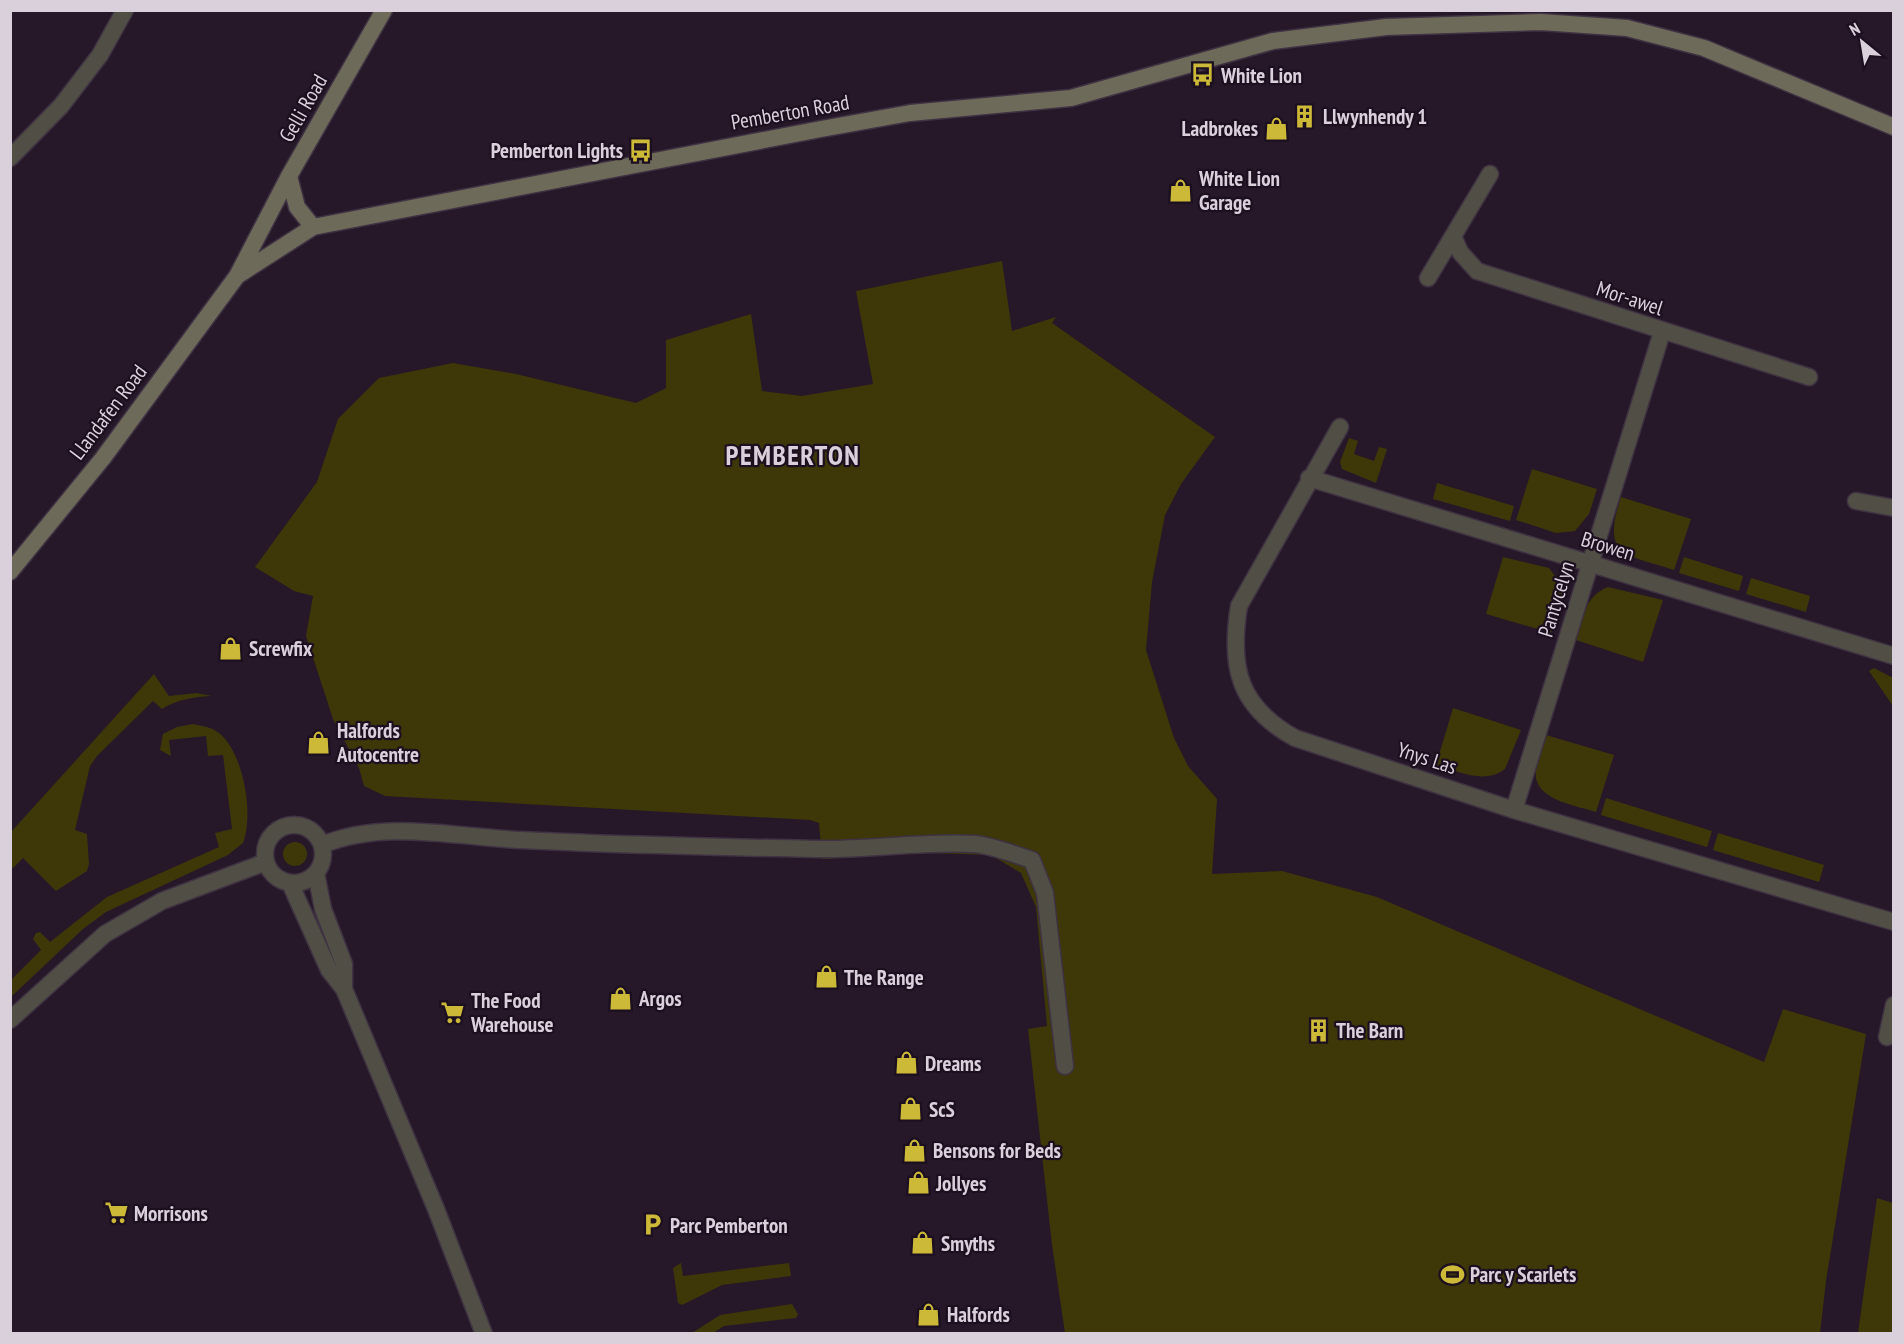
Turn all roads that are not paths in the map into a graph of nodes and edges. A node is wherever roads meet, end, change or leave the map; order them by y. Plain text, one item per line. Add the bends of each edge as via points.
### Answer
1 (125, 10) edge
2 (384, 10) edge
3 (1893, 127) edge
4 (10, 158) edge
5 (1490, 174) dead end
6 (289, 176) junction
7 (313, 227) junction
8 (1453, 236) junction
9 (237, 276) junction
10 (1428, 278) dead end
11 (1662, 332) junction
12 (1809, 377) dead end
13 (1340, 427) dead end
14 (1309, 478) junction
15 (1856, 501) dead end
16 (1893, 508) edge
17 (1590, 564) junction
18 (10, 572) edge
19 (1893, 656) edge
20 (1514, 810) junction
21 (322, 845) junction
22 (266, 862) junction
23 (316, 873) junction
24 (290, 883) junction
25 (1893, 922) edge
26 (344, 989) junction
27 (1893, 1005) edge
28 (10, 1020) edge
29 (1887, 1037) dead end
30 (1065, 1066) dead end
31 (484, 1334) edge

1 - 4 street via 100,55 62,106
2 - 6 main road, Gelli Road
3 - 7 main road, Pemberton Road via 1704,48 1627,28 1541,22 1398,26 1273,41 1071,98 888,117
5 - 8 street
6 - 7 main road, Gelli Road via 297,207
6 - 9 main road
7 - 9 main road
8 - 10 street
8 - 11 street, Mor-awel via 1460,252 1478,271
9 - 18 main road, Llandafen Road via 103,458
11 - 12 street, Mor-awel
11 - 17 street, Pantycelyn
13 - 14 street, Ynys Las
14 - 17 street, Browen
14 - 20 street, Ynys Las via 1239,606 1234,633 1236,660 1254,708 1272,725 1295,738
15 - 16 street
17 - 19 street, Browen
17 - 20 street, Pantycelyn
20 - 25 street, Ynys Las
21 - 22 street via 311,829 283,826 268,839
21 - 23 street via 321,865
21 - 30 street via 362,834 402,831 520,840 819,849 977,844 1006,852 1032,860 1045,894
22 - 24 street via 273,875
22 - 28 street via 162,901 105,934
23 - 24 street via 309,879
23 - 26 street via 323,909 344,964
24 - 26 street via 329,970
26 - 31 street
27 - 29 street

